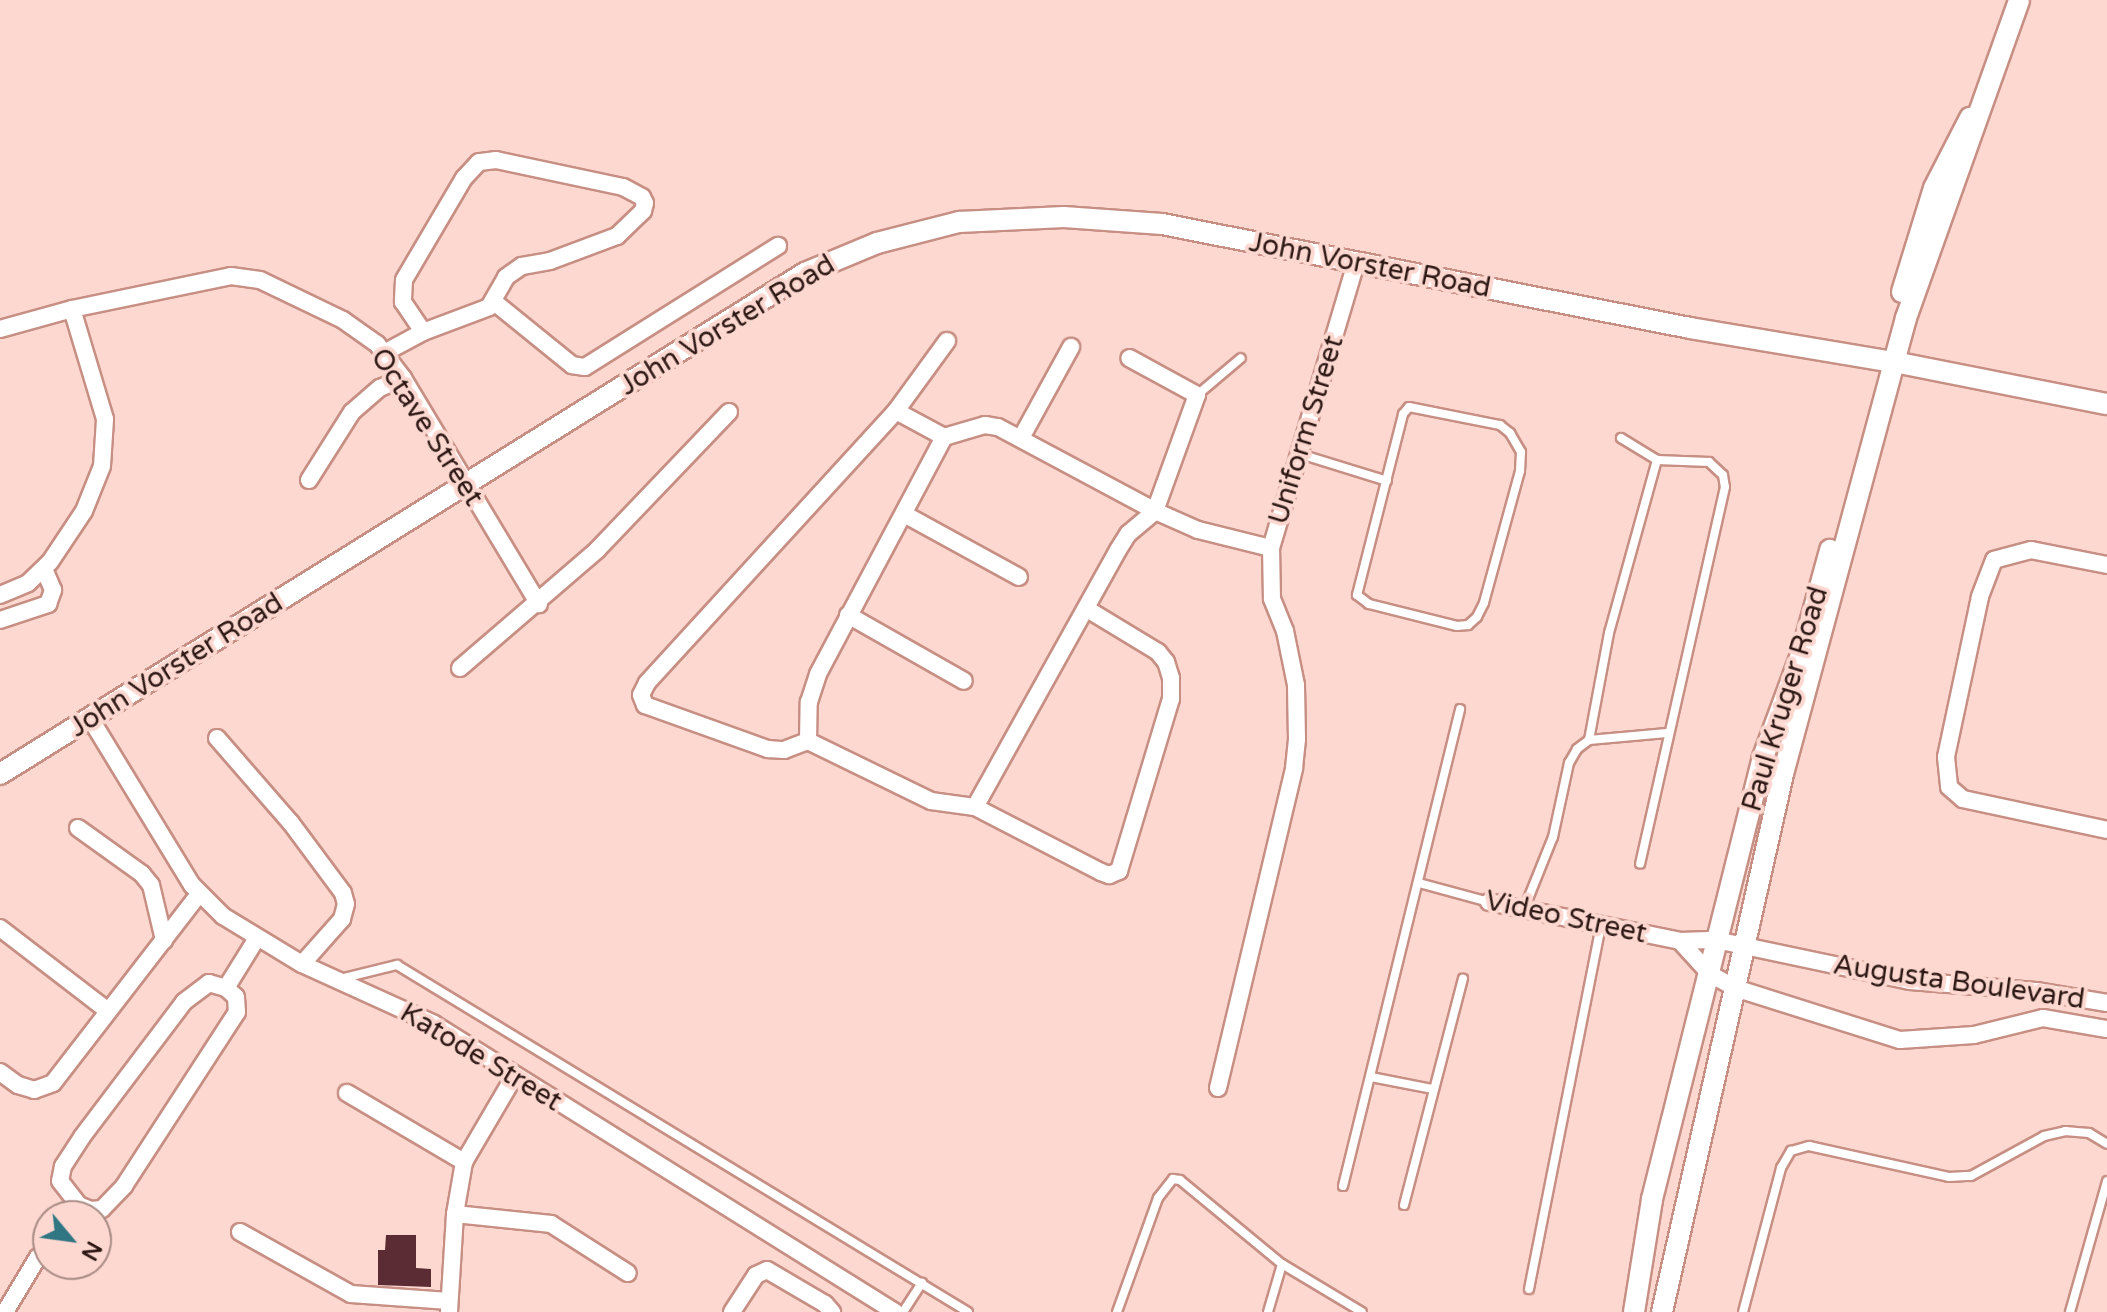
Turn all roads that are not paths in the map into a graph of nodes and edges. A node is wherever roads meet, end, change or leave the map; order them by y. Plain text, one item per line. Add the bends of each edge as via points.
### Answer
1 (2019, 0) edge
2 (778, 246) dead end
3 (1356, 262) junction
4 (493, 301) junction
5 (72, 309) junction
6 (0, 329) edge
7 (423, 332) junction
8 (947, 341) dead end
9 (1071, 347) dead end
10 (384, 353) junction
11 (1129, 358) dead end
12 (1241, 358) dead end
13 (1887, 361) junction
14 (403, 378) junction
15 (1197, 395) junction
16 (2107, 404) edge
17 (896, 411) junction
18 (729, 412) dead end
19 (944, 437) junction
20 (1021, 438) junction
21 (1621, 438) dead end
22 (1299, 454) junction
23 (1657, 460) junction
24 (309, 480) dead end
25 (1387, 481) junction
26 (464, 484) junction
27 (1155, 511) junction
28 (904, 514) junction
29 (1271, 548) junction
30 (2107, 565) edge
31 (44, 569) junction
32 (1019, 577) dead end
33 (0, 595) edge
34 (539, 604) junction
35 (1087, 609) junction
36 (848, 615) junction
37 (0, 620) edge
38 (460, 668) dead end
39 (964, 681) dead end
40 (1460, 709) dead end
41 (90, 718) junction
42 (1667, 733) junction
43 (217, 738) dead end
44 (1589, 740) junction
45 (808, 741) junction
46 (0, 774) edge
47 (975, 807) junction
48 (78, 828) dead end
49 (2107, 830) edge
50 (1640, 864) dead end
51 (1419, 883) junction
52 (199, 894) junction
53 (1489, 902) joint
54 (1524, 910) junction
55 (1601, 926) junction
56 (0, 928) edge
57 (257, 938) junction
58 (164, 940) junction
59 (1716, 940) junction
60 (1680, 941) junction
61 (1743, 947) junction
62 (302, 964) junction
63 (1710, 974) junction
64 (1463, 979) dead end
65 (335, 980) junction
66 (226, 988) junction
67 (1735, 988) junction
68 (2107, 1003) edge
69 (108, 1011) junction
70 (2107, 1029) edge
71 (0, 1072) edge
72 (515, 1075) junction
73 (1371, 1077) junction
74 (1218, 1088) dead end
75 (1432, 1089) junction
76 (347, 1093) dead end
77 (2107, 1144) edge
78 (464, 1162) junction
79 (2107, 1181) edge
80 (1343, 1186) dead end
81 (1404, 1205) dead end
82 (455, 1214) junction
83 (240, 1232) dead end
84 (1282, 1264) junction
85 (32, 1267) edge
86 (628, 1273) dead end
87 (922, 1283) junction
88 (1529, 1289) dead end
89 (449, 1306) edge
90 (5, 1312) edge
91 (732, 1312) edge
92 (832, 1312) edge
93 (895, 1312) edge
94 (903, 1312) edge
95 (968, 1312) edge
96 (1117, 1312) edge
97 (1268, 1312) edge
98 (1362, 1312) edge
99 (1634, 1312) edge
100 (1662, 1312) edge
101 (1743, 1312) edge
102 (2070, 1312) edge

1 - 13 street, Paul Kruger Road
2 - 4 street via 585,367 572,365
3 - 13 street, John Vorster Road
3 - 22 street, Uniform Street
3 - 26 street, John Vorster Road via 1191,229 1097,217 986,218 930,228 805,273
4 - 7 street via 481,311
4 - 7 street via 511,271 617,236 643,211 642,197 623,187 496,160 479,162 464,178 404,280 403,302
5 - 6 street, Octave Street
5 - 10 street, Octave Street via 214,278 243,277 343,320
5 - 31 street via 105,419 104,455 84,511
7 - 10 street
8 - 17 street
9 - 20 street
10 - 14 street, Octave Street
11 - 15 street
12 - 15 lane
13 - 16 street, John Vorster Road
13 - 59 street, Paul Kruger Road via 1802,652 1762,760
13 - 61 street, Paul Kruger Road
14 - 24 street via 380,388 352,412
14 - 26 street, Octave Street
15 - 27 street
17 - 19 street
17 - 45 street via 641,695 649,707 768,749 784,750
18 - 34 street
19 - 20 street via 985,425
19 - 28 street
20 - 27 street
21 - 23 lane
22 - 25 lane
22 - 29 street, Uniform Street
23 - 42 lane via 1709,462 1723,475 1725,487
23 - 44 lane via 1609,633
25 - 25 lane via 1357,595 1369,604 1457,626 1474,622 1484,603 1520,471 1517,442 1500,425 1409,407
26 - 34 street, Octave Street
26 - 41 street, John Vorster Road
27 - 29 street via 1198,530
27 - 35 street via 1128,534
28 - 32 street
28 - 36 street
29 - 74 street, Uniform Street via 1272,599 1296,685 1295,754
30 - 49 street via 2031,550 1994,560 1980,597 1946,757 1949,787 1963,799
31 - 33 street
31 - 37 street via 53,590 48,604
34 - 38 street
35 - 47 street
35 - 47 street via 1158,652 1171,678 1164,725 1119,871 1101,872
36 - 39 street
36 - 45 street via 813,687
40 - 51 lane
41 - 46 street, John Vorster Road
41 - 52 street, Katode Street
42 - 44 lane
42 - 50 lane
43 - 62 street via 343,893 342,919
44 - 54 lane via 1569,763 1553,837
45 - 47 street via 931,801
48 - 58 street via 151,885
51 - 53 lane, Video Street
51 - 73 lane
52 - 57 street, Katode Street
52 - 58 street
53 - 54 street, Video Street
54 - 55 street, Video Street
55 - 60 street, Video Street
55 - 88 lane
56 - 69 street
57 - 62 street, Katode Street
57 - 66 street
58 - 69 street
59 - 60 street, Video Street
59 - 61 street, Augusta Boulevard
59 - 63 street, Paul Kruger Road
60 - 63 street, Video Street
61 - 67 street, Paul Kruger Road
61 - 68 street, Augusta Boulevard via 1910,981 2036,991
62 - 65 street, Katode Street
63 - 67 street, Augusta Boulevard
63 - 99 street, Paul Kruger Road via 1652,1199
64 - 75 lane
65 - 72 street, Katode Street via 418,1015
65 - 87 lane via 397,965
66 - 66 street via 236,997 237,1012 124,1186 102,1209 79,1205 60,1181 63,1166 82,1137 184,1002 209,983
67 - 70 street, Augusta Boulevard via 1900,1040 1974,1035 2043,1018
67 - 100 street, Paul Kruger Road
69 - 71 street via 66,1069 43,1089 18,1085
72 - 78 street
72 - 93 street, Katode Street
73 - 75 lane
73 - 80 lane
75 - 81 lane
76 - 78 street
77 - 101 lane via 2089,1133 2065,1131 2044,1136 1971,1176 1949,1177 1809,1146 1791,1151 1781,1168
78 - 82 street
79 - 102 lane
82 - 86 street via 551,1224
82 - 89 street
83 - 89 street via 351,1294
84 - 96 lane via 1173,1179 1158,1198
84 - 97 lane
84 - 98 lane
85 - 90 street
87 - 94 lane
87 - 95 lane
91 - 92 street via 756,1275 767,1270

